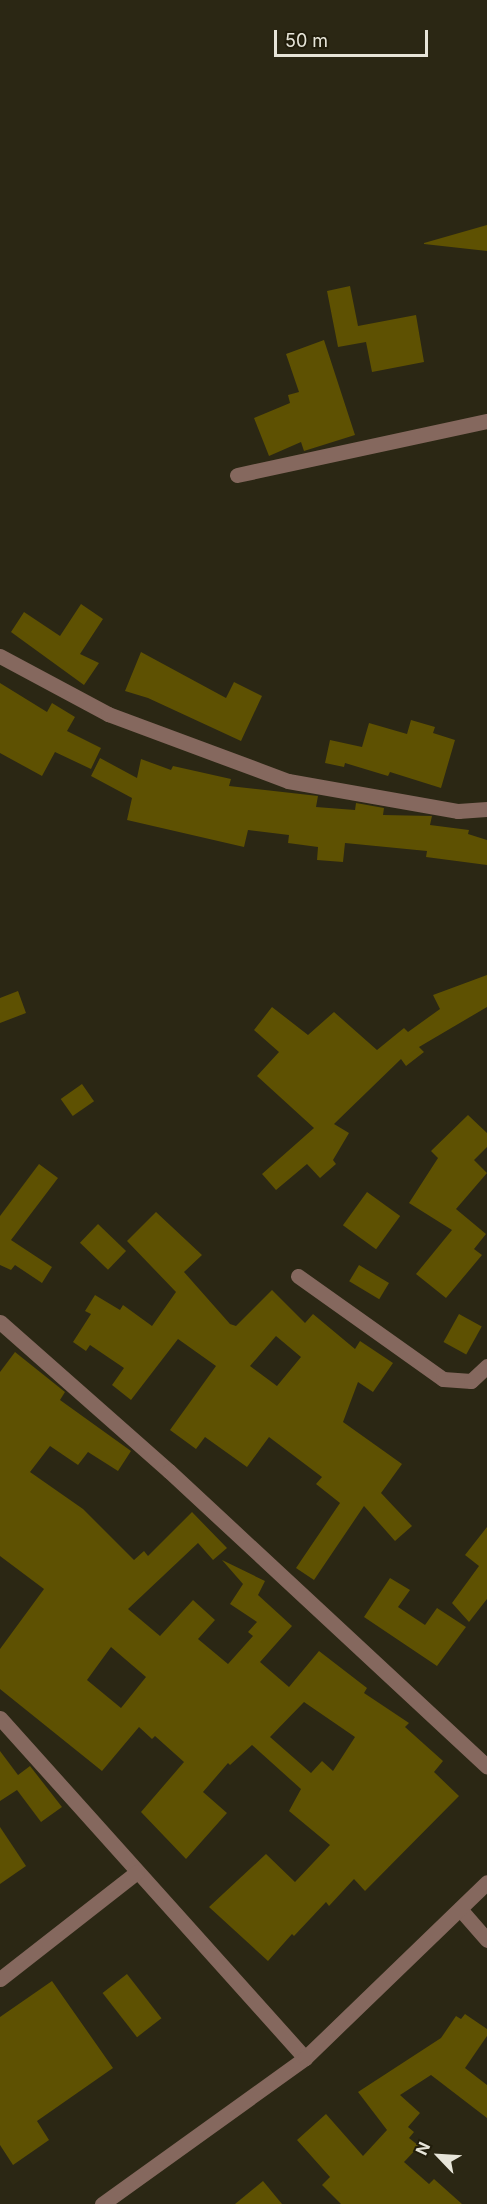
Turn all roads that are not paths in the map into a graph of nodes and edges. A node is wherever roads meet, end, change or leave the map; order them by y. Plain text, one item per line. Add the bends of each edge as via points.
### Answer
1 (487, 422) edge
2 (237, 475) dead end
3 (0, 656) edge
4 (487, 809) edge
5 (298, 1276) dead end
6 (0, 1322) edge
7 (487, 1366) edge
8 (0, 1718) edge
9 (487, 1767) edge
10 (137, 1872) junction
11 (487, 1882) edge
12 (460, 1910) junction
13 (487, 1940) edge
14 (0, 1979) edge
15 (304, 2058) junction
16 (102, 2204) edge

1 - 2 street
3 - 4 street via 108,714 288,781 458,810
5 - 7 street via 443,1379 471,1381
6 - 9 street via 151,1455
8 - 10 street
10 - 14 street
10 - 15 street
11 - 12 street
12 - 13 street
12 - 15 street
15 - 16 street

